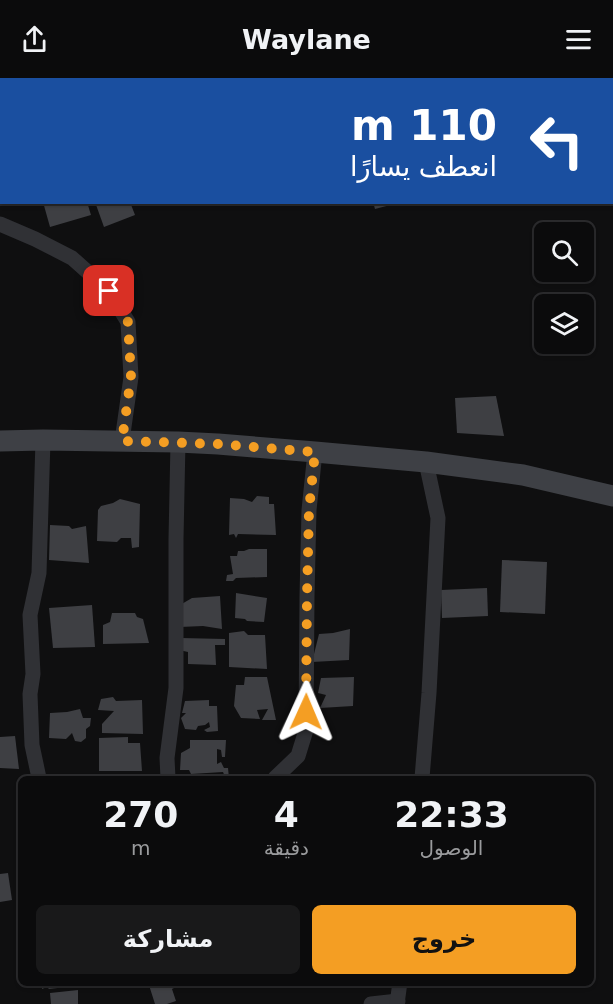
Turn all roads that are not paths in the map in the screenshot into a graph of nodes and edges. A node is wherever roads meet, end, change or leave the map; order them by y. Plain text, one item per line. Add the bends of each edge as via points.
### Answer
1 (0, 224) edge
2 (43, 440) junction
3 (0, 441) edge
4 (122, 441) junction
5 (178, 442) junction
6 (315, 452) junction
7 (426, 462) junction
8 (613, 496) edge
9 (39, 776) edge
10 (168, 776) edge
11 (277, 776) edge
12 (422, 776) edge
13 (400, 986) edge
14 (398, 1002) edge
15 (371, 1004) edge

1 - 4 street via 72,258 109,291 128,322 131,377
2 - 3 main road
2 - 4 main road
2 - 9 street via 39,573 30,615 32,745
4 - 5 main road
5 - 6 main road
5 - 10 street via 176,688
6 - 7 main road
6 - 11 street via 309,510 306,730 298,756
7 - 8 main road via 523,475
7 - 12 street via 438,518
13 - 14 street
14 - 15 street

